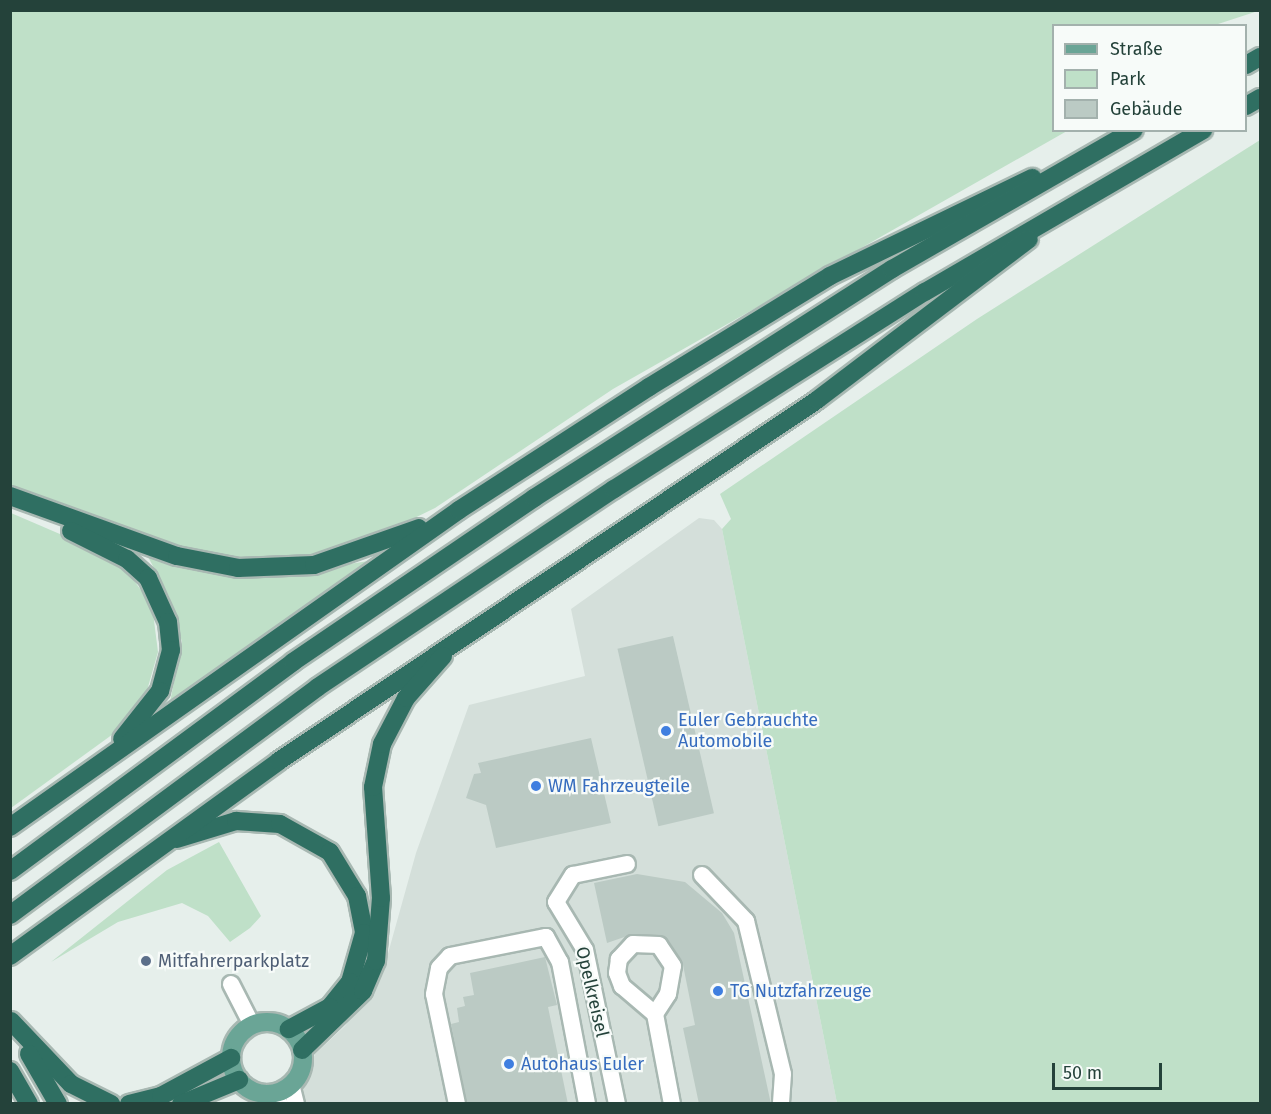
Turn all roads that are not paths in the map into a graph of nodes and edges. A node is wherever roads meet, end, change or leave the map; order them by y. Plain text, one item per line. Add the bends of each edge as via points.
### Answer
1 (1131, 132) edge
2 (1200, 132) edge
3 (1093, 154) junction
4 (1050, 219) junction
5 (10, 496) edge
6 (10, 509) edge
7 (459, 510) junction
8 (462, 634) junction
9 (66, 789) junction
10 (10, 827) edge
11 (161, 844) junction
12 (627, 864) dead end
13 (10, 871) edge
14 (702, 875) dead end
15 (10, 915) edge
16 (11, 956) edge
17 (231, 984) dead end
18 (655, 1014) dead end
19 (10, 1021) edge
20 (252, 1024) junction
21 (289, 1029) junction
22 (302, 1050) junction
23 (231, 1058) junction
24 (10, 1071) edge
25 (239, 1080) junction
26 (291, 1084) junction
27 (276, 1098) edge
28 (27, 1100) edge
29 (58, 1104) edge
30 (111, 1104) edge
31 (129, 1104) edge
32 (181, 1104) edge
33 (296, 1104) edge
34 (458, 1104) edge
35 (587, 1104) edge
36 (617, 1104) edge
37 (672, 1104) edge
38 (781, 1104) edge

1 - 3 highway
2 - 4 highway
3 - 7 highway via 957,211 830,276
3 - 13 highway via 892,269 534,498 293,662
4 - 8 highway via 1004,263 817,400
4 - 15 highway via 614,489 318,687
5 - 7 highway via 177,556 248,568 314,565 356,555
6 - 9 highway via 94,539 127,559 148,578 168,622 169,660 160,692 135,727
7 - 9 highway
8 - 11 highway
8 - 22 highway via 406,698 382,744 373,787 381,898 376,961 363,991
9 - 10 highway
11 - 16 highway
11 - 21 highway via 236,821 280,824 330,852 357,896 364,933 350,982 330,1007
12 - 36 street, Opelkreisel via 573,875 556,902 585,950
14 - 38 street via 746,921 783,1074
17 - 20 street
18 - 37 street
19 - 29 highway
19 - 30 highway via 71,1084
20 - 21 main road via 272,1023
20 - 23 main road via 237,1038
21 - 22 main road
22 - 26 main road
23 - 25 main road
23 - 31 highway via 161,1096
24 - 28 highway
25 - 27 main road
25 - 32 highway
26 - 27 main road
26 - 33 street
34 - 35 street via 434,994 439,968 450,956 546,938 560,962

